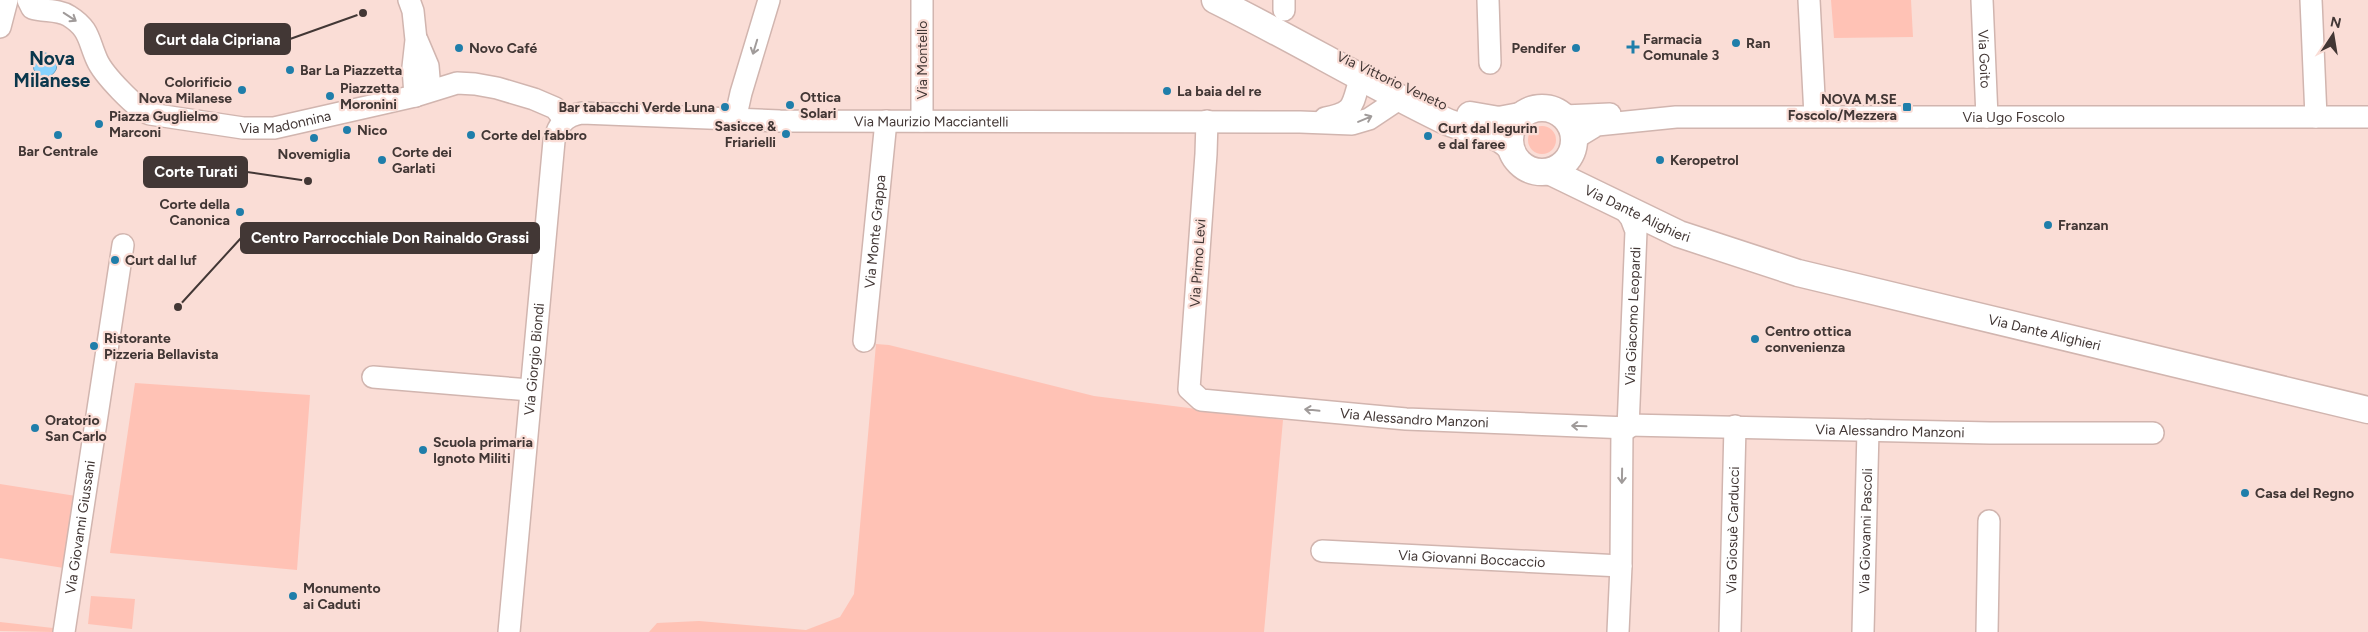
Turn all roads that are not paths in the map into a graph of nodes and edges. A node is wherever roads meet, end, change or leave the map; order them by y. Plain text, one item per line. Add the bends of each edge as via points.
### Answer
1 (7, 0) edge
2 (28, 0) edge
3 (410, 0) edge
4 (769, 0) edge
5 (922, 0) edge
6 (1215, 0) edge
7 (1488, 0) edge
8 (1809, 0) edge
9 (1982, 0) edge
10 (2312, 0) edge
11 (1279, 12) edge
12 (0, 27) edge
13 (1490, 62) dead end
14 (1360, 79) junction
15 (423, 93) junction
16 (1399, 99) junction
17 (1520, 116) junction
18 (1815, 116) junction
19 (2316, 116) junction
20 (1987, 117) junction
21 (2368, 117) edge
22 (564, 119) junction
23 (735, 120) junction
24 (886, 121) junction
25 (922, 121) junction
26 (1207, 122) junction
27 (1300, 122) junction
28 (1570, 136) junction
29 (1509, 146) junction
30 (1551, 172) junction
31 (1624, 209) junction
32 (123, 244) dead end
33 (1728, 248) junction
34 (864, 341) dead end
35 (373, 377) dead end
36 (530, 390) junction
37 (1201, 400) joint
38 (2365, 409) edge
39 (1735, 426) junction
40 (1626, 427) junction
41 (1868, 430) junction
42 (2153, 433) dead end
43 (1988, 521) dead end
44 (1322, 551) dead end
45 (1621, 566) junction
46 (64, 632) edge
47 (509, 632) edge
48 (1618, 632) edge
49 (1730, 632) edge
50 (1863, 632) edge
51 (1987, 632) edge

1 - 12 street
2 -> 15 street, Via Madonnina via 32,8 63,13 82,27 92,40 100,66 144,112 231,126 274,128
3 - 15 street via 416,40 413,67
4 -> 23 street
5 - 25 street, Via Montello
6 - 11 main road, Via Vittorio Veneto
7 - 13 street
8 - 18 street
9 - 20 street, Via Goito
10 - 19 street
11 - 14 main road, Via Vittorio Veneto
11 - 17 main road, Via Vittorio Veneto via 1352,61 1461,113 1499,120
14 - 16 main road, Via Vittorio Veneto
14 - 27 street, Via Maurizio Macciantelli via 1352,107 1347,112
15 - 22 street, Via Madonnina via 456,83 497,88 550,104
27 -> 16 street, Via Maurizio Macciantelli via 1352,124 1369,120
16 - 29 main road, Via Vittorio Veneto via 1458,127 1496,135
17 - 28 main road via 1537,108 1556,111
17 - 29 main road via 1513,124
18 - 20 street, Via Ugo Foscolo
18 - 28 street, Via Ugo Foscolo via 1658,118 1597,125
19 - 20 street, Via Ugo Foscolo
19 - 21 street, Via Ugo Foscolo
22 - 23 street, Via Maurizio Macciantelli via 582,113
22 - 36 street, Via Giorgio Biondi via 557,128 554,141
23 - 24 street, Via Maurizio Macciantelli
24 - 25 street, Via Maurizio Macciantelli
24 - 34 street, Via Monte Grappa
25 - 26 street, Via Maurizio Macciantelli
26 - 27 street, Via Maurizio Macciantelli
26 - 37 street, Via Primo Levi via 1189,389
28 - 30 main road via 1566,162
28 - 33 main road, Via Dante Alighieri via 1586,174
29 - 30 main road via 1520,165 1540,173
30 - 31 main road, Via Dante Alighieri
31 - 33 main road, Via Dante Alighieri via 1679,234
31 - 40 street, Via Giacomo Leopardi via 1636,231
32 - 46 street, Via Giovanni Giussani
33 - 38 main road, Via Dante Alighieri via 1846,286
35 - 36 street
36 - 47 street, Via Giorgio Biondi
40 -> 37 street, Via Alessandro Manzoni via 1406,420
39 - 40 street, Via Alessandro Manzoni
39 - 41 street, Via Alessandro Manzoni
39 - 49 street, Via Giosuè Carducci
40 -> 45 street, Via Giacomo Leopardi
41 - 42 street, Via Alessandro Manzoni
41 - 50 street, Via Giovanni Pascoli
43 - 51 street
44 - 45 street, Via Giovanni Boccaccio
45 - 48 street, Via Giacomo Leopardi

